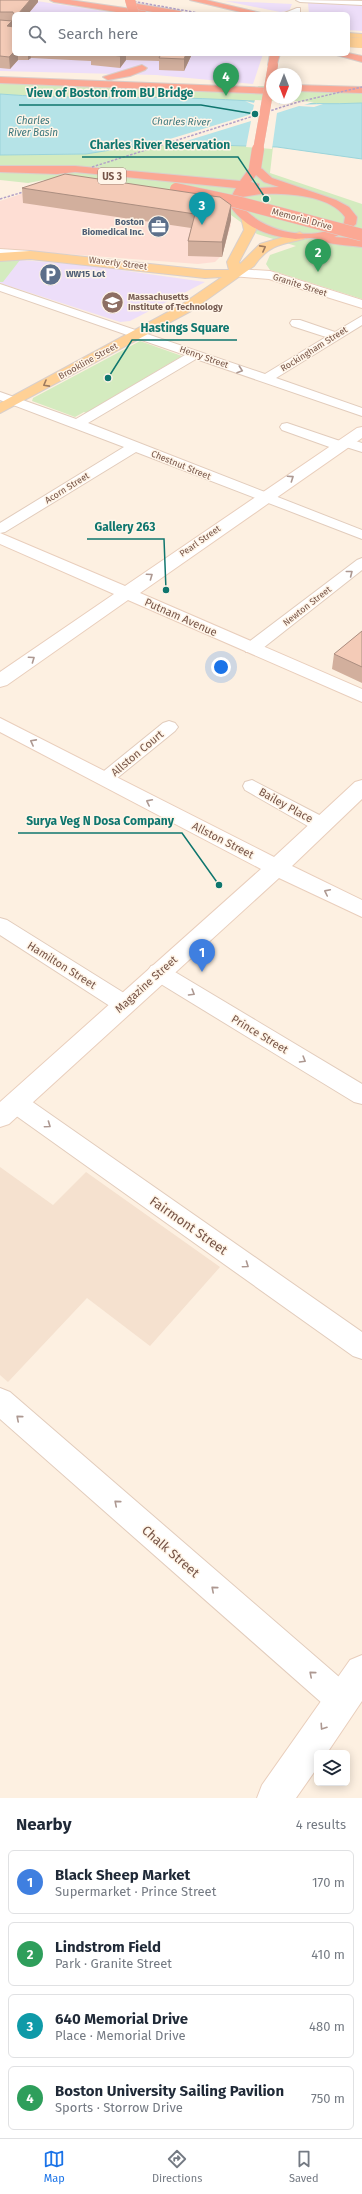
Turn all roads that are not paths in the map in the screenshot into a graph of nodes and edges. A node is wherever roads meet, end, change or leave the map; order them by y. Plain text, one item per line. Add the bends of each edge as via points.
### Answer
1 (54, 0) edge
2 (95, 0) edge
3 (132, 0) edge
4 (194, 0) edge
5 (206, 0) edge
6 (300, 0) edge
7 (362, 3) edge
8 (132, 12) edge
9 (134, 12) edge
10 (168, 12) edge
11 (251, 12) edge
12 (265, 12) edge
13 (296, 12) edge
14 (350, 36) edge
15 (362, 37) edge
16 (350, 42) edge
17 (362, 43) edge
18 (350, 49) edge
19 (362, 52) edge
20 (275, 56) edge
21 (348, 56) edge
22 (148, 59) dead end
23 (362, 59) edge
24 (142, 68) junction
25 (127, 74) junction
26 (0, 75) edge
27 (158, 78) junction
28 (0, 80) edge
29 (214, 85) junction
30 (266, 87) edge
31 (302, 88) edge
32 (362, 90) edge
33 (266, 91) edge
34 (302, 92) edge
35 (362, 94) edge
36 (255, 168) junction
37 (2, 170) edge
38 (41, 172) junction
39 (126, 186) edge
40 (179, 187) junction
41 (240, 189) junction
42 (163, 191) edge
43 (315, 195) junction
44 (328, 201) junction
45 (362, 212) edge
46 (243, 213) junction
47 (362, 230) edge
48 (300, 236) junction
49 (362, 236) edge
50 (362, 243) edge
51 (0, 253) edge
52 (30, 255) junction
53 (0, 257) edge
54 (236, 273) junction
55 (0, 287) edge
56 (362, 304) edge
57 (362, 320) edge
58 (296, 323) dead end
59 (137, 334) junction
60 (336, 336) junction
61 (196, 354) junction
62 (266, 379) junction
63 (0, 396) edge
64 (14, 402) junction
65 (0, 409) edge
66 (362, 412) edge
67 (77, 424) junction
68 (287, 427) dead end
69 (362, 431) edge
70 (343, 444) junction
71 (134, 446) junction
72 (362, 448) edge
73 (263, 497) junction
74 (0, 530) edge
75 (362, 535) edge
76 (0, 538) edge
77 (362, 564) edge
78 (127, 593) junction
79 (252, 648) junction
80 (0, 681) edge
81 (362, 696) edge
82 (0, 724) edge
83 (168, 727) dead end
84 (105, 779) junction
85 (252, 786) dead end
86 (362, 787) edge
87 (320, 824) junction
88 (276, 868) junction
89 (362, 909) edge
90 (0, 925) edge
91 (158, 972) junction
92 (124, 1004) junction
93 (362, 1095) edge
94 (8, 1110) edge
95 (362, 1347) edge
96 (0, 1401) edge
97 (362, 1672) edge
98 (342, 1700) junction
99 (275, 1798) edge

1 - 8 highway
2 - 10 highway
3 - 9 highway, bridge
4 - 11 highway
5 - 12 highway
6 - 7 street
6 - 13 street
14 - 15 main road
16 - 17 main road, bridge
18 - 19 highway
20 - 36 highway, bridge
21 - 23 highway
22 - 24 highway
24 - 25 highway
24 - 27 highway via 147,75
25 - 26 highway via 98,77
25 - 27 highway
26 - 29 highway
27 - 29 highway
28 - 33 highway
29 - 30 highway
31 - 32 highway
34 - 35 highway
36 - 41 highway
36 - 43 highway via 268,180
37 - 38 highway, Memorial Drive / US 3
38 - 39 highway
38 - 40 highway, Memorial Drive / US 3
38 - 41 highway via 74,169
40 - 47 highway, Memorial Drive / US 3 via 234,196
40 - 49 highway, Memorial Drive / US 3, bridge
41 - 43 highway
41 - 46 highway via 234,203
42 - 46 highway via 217,202
43 - 44 highway
44 - 45 highway
44 - 48 highway via 348,213 350,224 331,233
46 - 48 highway via 267,230
46 - 54 main road via 250,230 233,262
48 - 50 highway
54 -> 48 main road, Brookline Street via 250,263 262,247
51 - 52 street, Waverly Street
52 - 53 main road
52 - 54 main road, Waverly Street via 206,274
54 - 56 street, Granite Street via 268,275
54 - 59 main road, Brookline Street via 186,308
55 - 59 street, Henry Street
57 - 60 street, Rockingham Street
58 - 60 street
59 - 61 street, Henry Street
59 -> 64 main road, Brookline Street
60 - 62 street, Rockingham Street
61 -> 62 street, Henry Street
61 - 67 street
62 - 66 street, Henry Street
63 - 64 street, Chestnut Street
64 - 65 main road, Brookline Street
64 - 67 street, Chestnut Street
67 - 71 street, Chestnut Street
68 - 70 street
69 - 70 street, Pearl Street
70 - 72 street
73 -> 70 street, Pearl Street
71 - 73 street, Chestnut Street
71 - 74 street, Acorn Street
73 - 75 street, Chestnut Street
78 -> 73 street, Pearl Street
76 - 78 street, Putnam Avenue
79 -> 77 street, Newton Street
78 - 79 street, Putnam Avenue
80 -> 78 street, Pearl Street
79 - 81 street, Putnam Avenue
84 -> 82 street, Allston Street
83 - 84 street, Allston Court
88 -> 84 street, Allston Street
85 - 87 street, Bailey Place
86 - 87 street, Magazine Street
87 - 88 street, Magazine Street
89 -> 88 street, Allston Street
88 - 91 street, Magazine Street
90 - 92 street, Hamilton Street
91 - 92 street, Magazine Street
91 -> 93 street, Prince Street
92 - 94 street, Magazine Street
94 -> 95 street, Fairmont Street
98 -> 96 street, Chalk Street
97 - 98 street
98 -> 99 street

